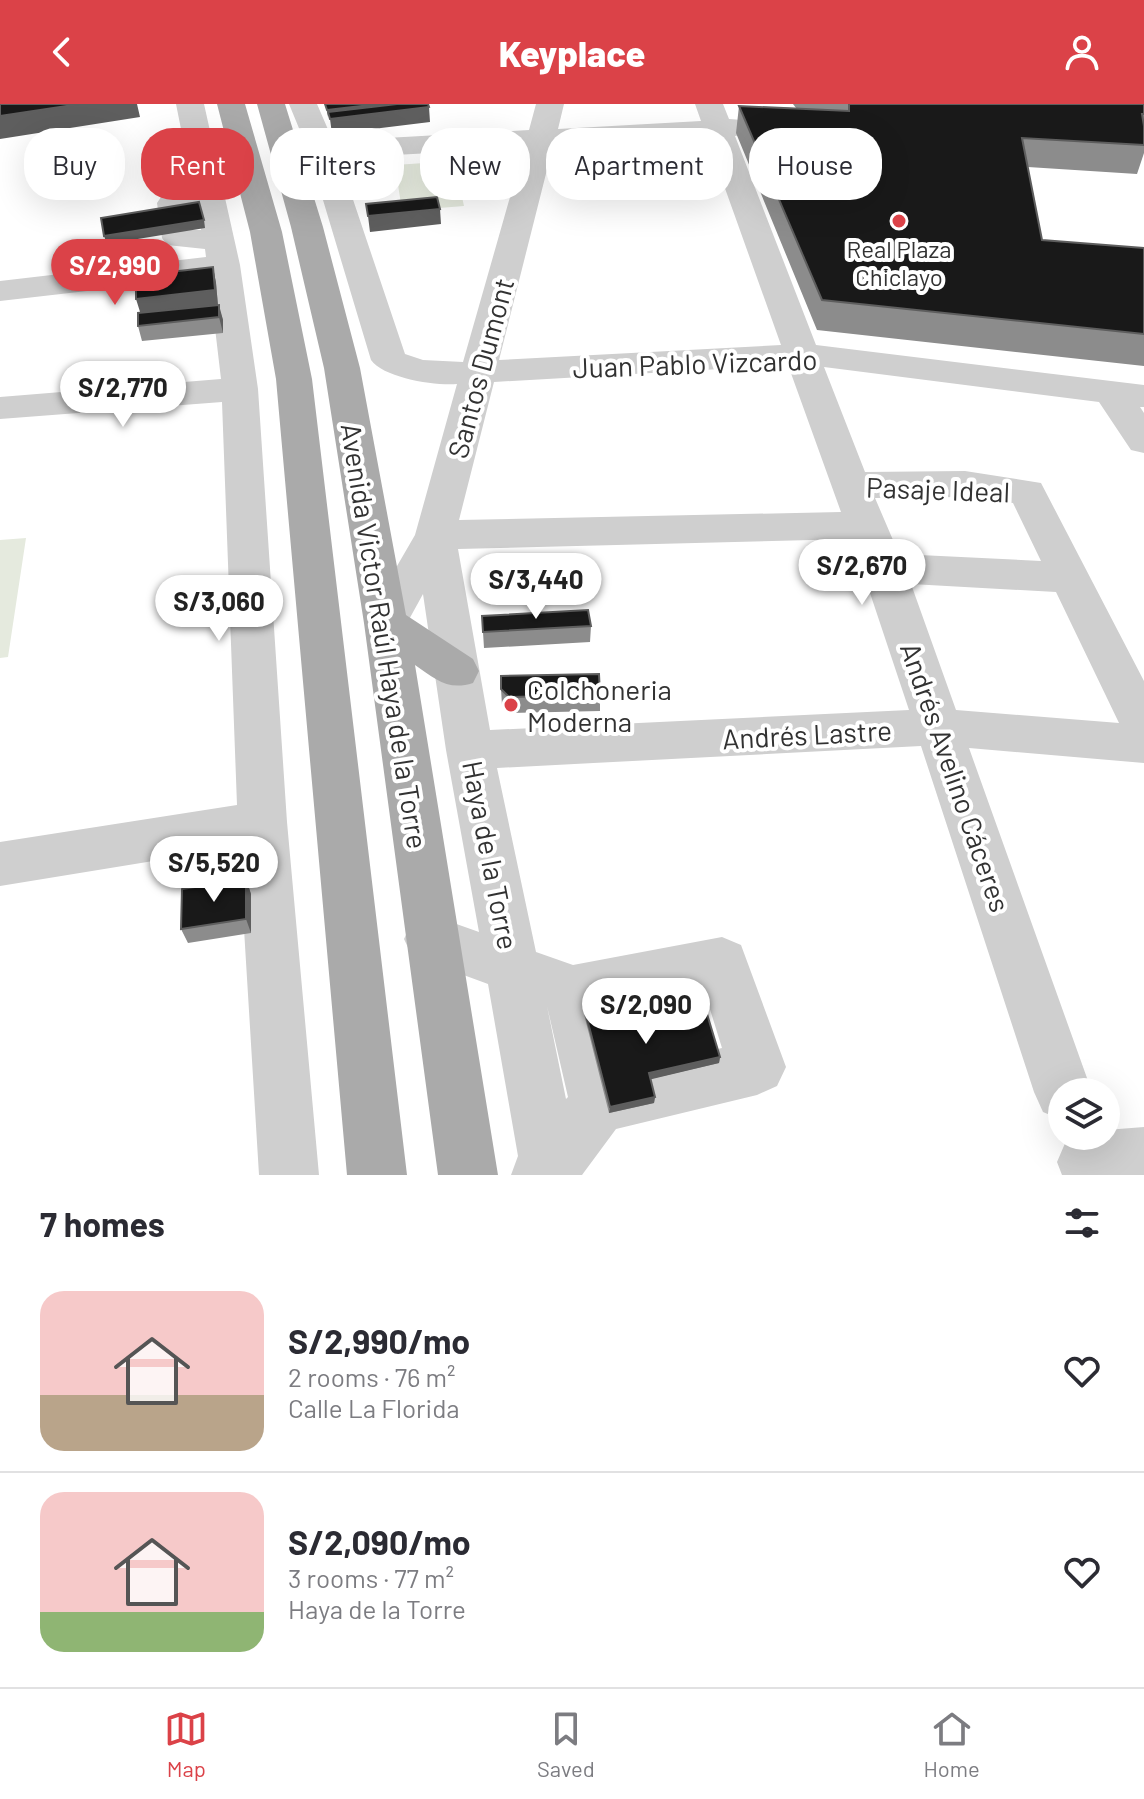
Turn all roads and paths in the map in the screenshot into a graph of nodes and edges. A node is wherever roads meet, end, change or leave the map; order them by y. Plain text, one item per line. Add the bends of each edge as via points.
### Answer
1 (190, 104) edge
2 (231, 104) edge
3 (522, 104) edge
4 (550, 104) edge
5 (297, 122) edge
6 (733, 123) edge
7 (525, 128) edge
8 (420, 131) edge
9 (530, 134) edge
10 (530, 139) edge
11 (511, 200) edge
12 (222, 253) junction
13 (0, 291) edge
14 (801, 354) junction
15 (464, 373) junction
16 (240, 389) junction
17 (1127, 394) edge
18 (0, 408) edge
19 (1144, 441) edge
20 (850, 485) junction
21 (865, 525) junction
22 (435, 535) junction
23 (884, 568) junction
24 (1071, 578) junction
25 (386, 623) junction
26 (457, 671) junction
27 (1144, 726) edge
28 (940, 727) junction
29 (1144, 744) edge
30 (470, 750) junction
31 (262, 822) junction
32 (0, 864) edge
33 (431, 939) junction
34 (512, 966) junction
35 (573, 990) junction
36 (1058, 1078) edge
37 (599, 1105) junction
38 (1144, 1157) edge
39 (1086, 1158) edge
40 (547, 1172) edge
41 (289, 1175) edge
42 (377, 1175) edge
43 (468, 1175) edge

1 - 12 street
2 - 42 main road, Avenida Victor Raúl Haya de la Torre via 266,232 294,379
3 - 7 street, Santos Dumont
4 - 9 street, Santos Dumont
5 - 8 street
5 - 15 street, Juan Pablo Vizcardo via 389,360 418,370
5 - 25 main road, Avenida Victor Raúl Haya de la Torre
6 - 10 street
6 - 14 street, Andrés Avelino Cáceres
11 - 15 street, Santos Dumont
12 - 13 street
12 - 16 street
14 - 15 street, Juan Pablo Vizcardo
14 - 17 street, Juan Pablo Vizcardo
14 - 20 street, Andrés Avelino Cáceres
15 - 22 street, Santos Dumont
16 - 18 street
16 - 31 street
17 - 19 street
20 - 21 street, Andrés Avelino Cáceres
20 - 24 street, Pasaje Ideal via 965,484 1027,492
21 - 22 street
21 - 23 street, Andrés Avelino Cáceres
22 - 25 street, Santos Dumont
22 - 26 street, Haya de la Torre
23 - 24 street
23 - 28 street, Andrés Avelino Cáceres
24 - 27 street
25 - 26 main road
25 - 33 main road, Avenida Victor Raúl Haya de la Torre
26 - 30 street, Haya de la Torre
28 - 29 street, Andrés Lastre
28 - 30 street, Andrés Lastre
28 - 36 street, Andrés Avelino Cáceres
30 - 34 street, Haya de la Torre
31 - 32 street
31 - 41 street
33 - 34 street
33 - 43 main road, Avenida Victor Raúl Haya de la Torre
34 - 35 street
34 - 40 street, Haya de la Torre
35 - 37 street
35 - 37 street via 643,1035
37 - 40 street
38 - 39 street

